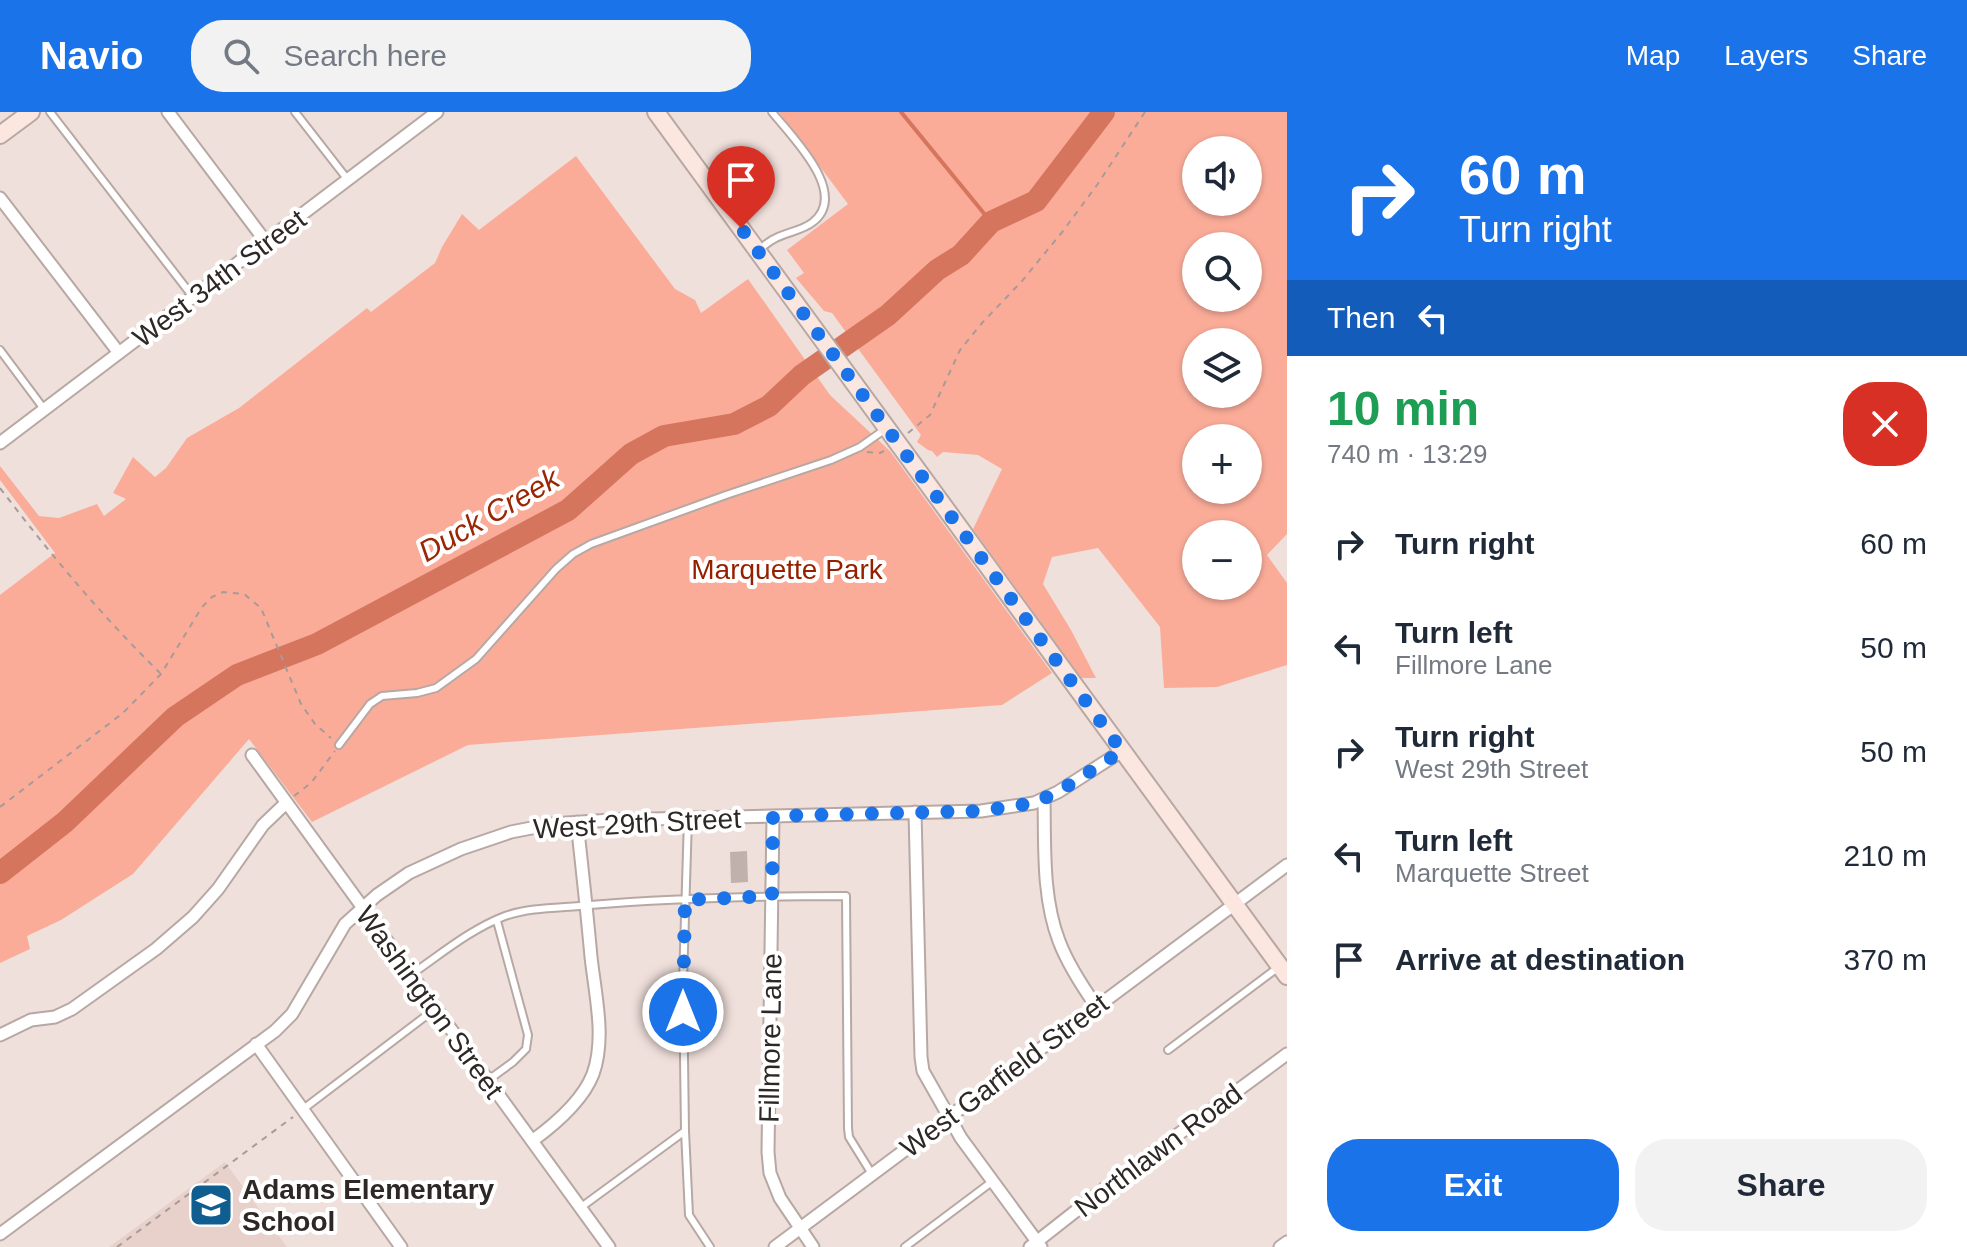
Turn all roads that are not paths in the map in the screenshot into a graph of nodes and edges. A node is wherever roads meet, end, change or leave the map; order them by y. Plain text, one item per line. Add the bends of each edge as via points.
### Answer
1 (31, 112) edge
2 (50, 112) edge
3 (168, 112) edge
4 (295, 112) edge
5 (437, 112) edge
6 (656, 112) edge
7 (772, 112) edge
8 (0, 135) edge
9 (348, 180) junction
10 (0, 198) edge
11 (266, 242) junction
12 (758, 251) junction
13 (193, 297) junction
14 (0, 350) edge
15 (119, 353) junction
16 (44, 409) junction
17 (887, 428) junction
18 (0, 443) edge
19 (339, 745) road end
20 (1122, 751) junction
21 (252, 755) dead end
22 (1044, 799) junction
23 (286, 803) junction
24 (915, 812) junction
25 (773, 816) junction
26 (688, 818) junction
27 (577, 822) junction
28 (1287, 865) edge
29 (772, 896) junction
30 (685, 900) junction
31 (1234, 905) junction
32 (586, 906) junction
33 (362, 909) junction
34 (497, 921) junction
35 (1283, 971) edge
36 (410, 975) junction
37 (1096, 1006) junction
38 (435, 1009) junction
39 (0, 1035) edge
40 (256, 1044) junction
41 (1168, 1050) dead end
42 (1287, 1054) edge
43 (487, 1081) junction
44 (302, 1110) junction
45 (949, 1116) junction
46 (685, 1131) junction
47 (532, 1141) junction
48 (872, 1174) junction
49 (993, 1181) junction
50 (580, 1208) junction
51 (800, 1228) junction
52 (0, 1234) edge
53 (1287, 1242) edge
54 (1036, 1245) edge
55 (401, 1247) edge
56 (609, 1247) edge
57 (710, 1247) edge
58 (775, 1247) edge
59 (813, 1247) edge
60 (905, 1247) edge
61 (1280, 1247) edge

1 - 8 main road
2 - 13 lane
3 - 11 street
4 - 9 lane
5 - 9 street, West 34th Street via 418,119
6 - 12 main road
7 - 12 lane via 822,179 826,195 813,222
9 - 11 street, West 34th Street
10 - 15 street
11 - 13 street, West 34th Street
12 - 17 main road
13 - 15 street, West 34th Street
14 - 16 lane
15 - 16 street, West 34th Street
16 - 18 street, West 34th Street
17 - 19 lane via 831,460 573,554 476,659 436,688 382,696
17 - 20 main road
20 - 22 street, West 29th Street
20 - 31 main road
21 - 23 street, Washington Street
22 - 24 street, West 29th Street via 981,811
22 - 37 street via 1053,919 1079,982
23 - 33 street, Washington Street
23 - 39 street via 263,825 218,889 156,949 72,1009
24 - 25 street, West 29th Street
24 - 45 street via 921,1057 923,1071
25 - 26 street, West 29th Street
25 - 29 street, Fillmore Lane
26 - 27 street, West 29th Street
26 - 30 lane
27 - 32 street
27 - 33 street, West 29th Street via 511,832 461,849 409,873
28 - 31 street, West Garfield Street
29 - 30 lane
29 - 48 lane via 846,896 848,1128
29 - 51 street, Fillmore Lane via 768,1152 780,1198
30 - 32 lane
30 - 46 lane
31 - 35 main road
31 - 37 street, West Garfield Street
32 - 34 lane via 536,910
32 - 47 street via 598,1017 593,1072 552,1127
33 - 36 street, Washington Street
33 - 40 street, West 29th Street via 345,924 292,1014
34 - 36 lane
34 - 43 lane via 528,1035 526,1049
35 - 41 lane
36 - 38 street, Washington Street
37 - 45 street, West Garfield Street
38 - 43 street, Washington Street
38 - 44 lane
40 - 44 street
40 - 52 street, West 29th Street
42 - 54 street, Northlawn Road
43 - 47 street, Washington Street
44 - 55 street
45 - 48 street, West Garfield Street
45 - 49 street
46 - 50 lane
46 - 57 lane via 689,1215
47 - 50 street, Washington Street
48 - 51 street, West Garfield Street
49 - 54 street
49 - 60 lane
50 - 56 street, Washington Street
51 - 58 street, West Garfield Street
51 - 59 street, Fillmore Lane
53 - 61 street

